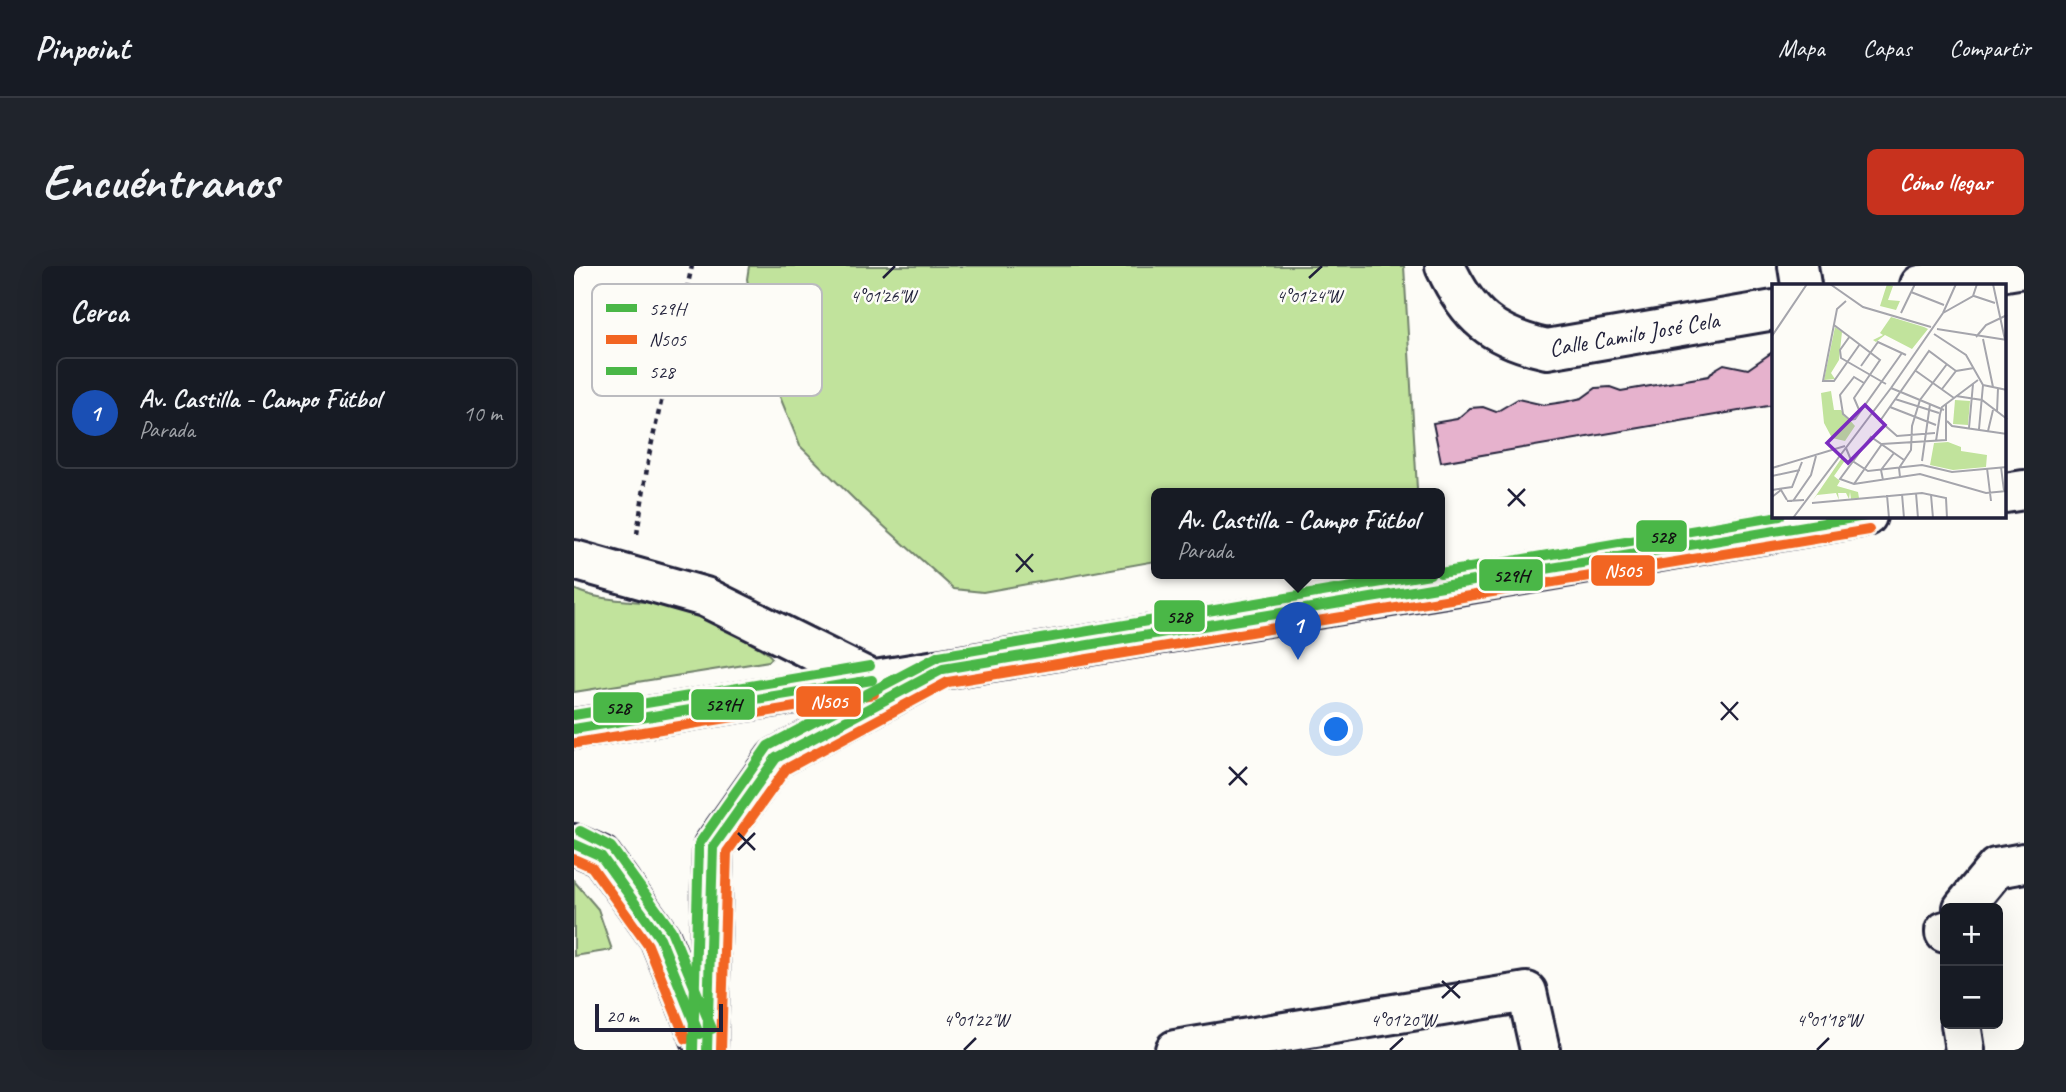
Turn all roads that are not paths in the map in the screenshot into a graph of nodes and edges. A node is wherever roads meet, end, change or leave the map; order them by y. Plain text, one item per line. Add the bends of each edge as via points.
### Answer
1 (1446, 266) edge
2 (1798, 266) edge
3 (2024, 268) edge
4 (1801, 284) edge
5 (1926, 284) edge
6 (1772, 310) edge
7 (1855, 518) edge
8 (574, 560) edge
9 (943, 669) junction
10 (872, 680) junction
11 (574, 729) edge
12 (574, 844) edge
13 (2024, 863) edge
14 (1968, 903) edge
15 (1962, 1029) edge
16 (707, 1050) edge
17 (1175, 1050) edge
18 (1540, 1050) edge
19 (1965, 1050) edge

1 - 6 street, Calle Camilo José Cela via 1457,293 1480,320 1512,338 1547,349
2 - 4 street
3 - 5 street
7 - 9 street
8 - 10 street via 705,597
9 - 10 street
9 - 16 street via 776,758 713,847
10 - 11 street
12 - 16 street via 601,856 660,938
13 - 14 street via 1996,868
15 - 19 street
17 - 18 street via 1527,992

